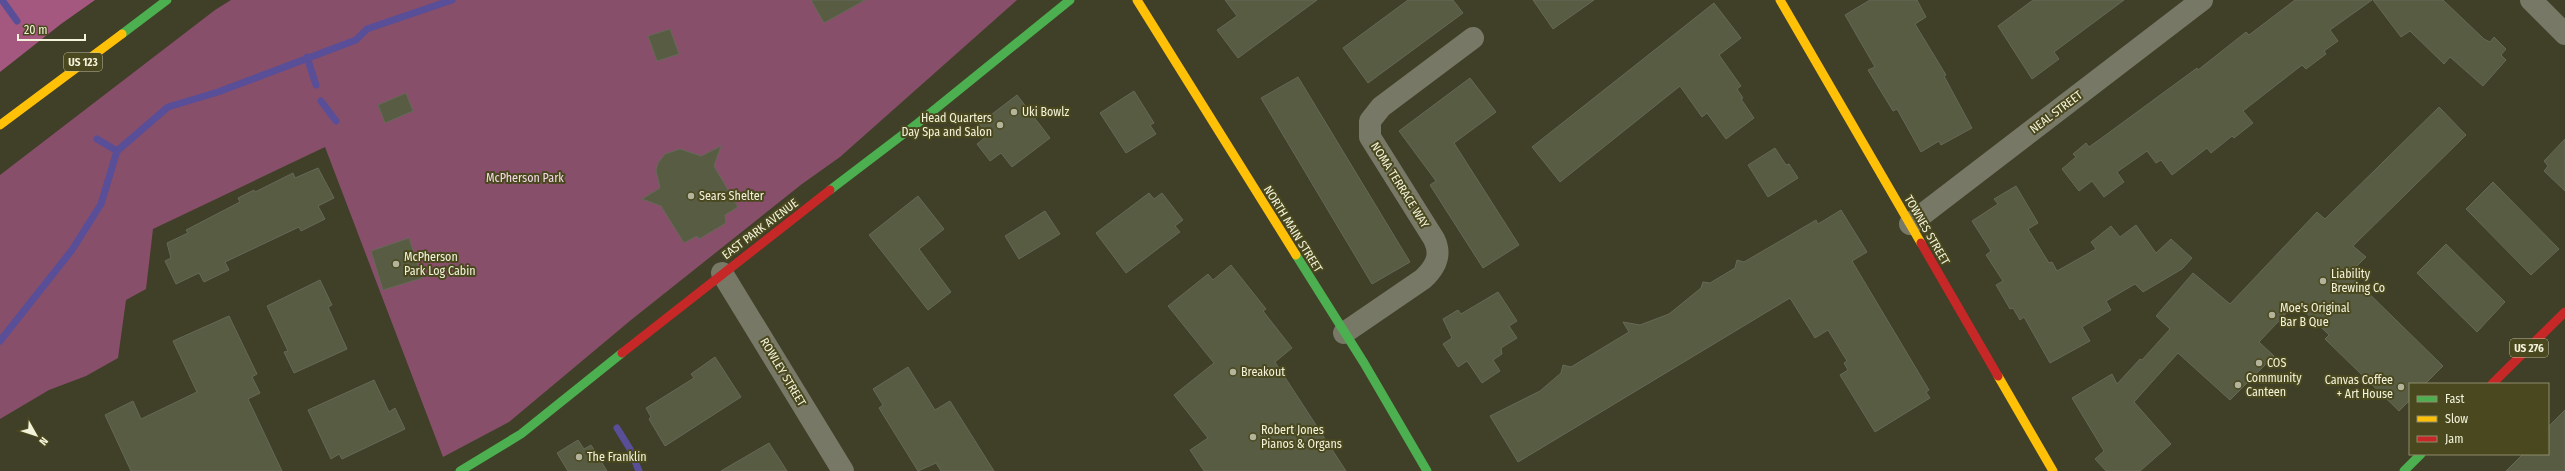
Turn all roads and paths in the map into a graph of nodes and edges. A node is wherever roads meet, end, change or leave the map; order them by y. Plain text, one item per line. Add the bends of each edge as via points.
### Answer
1 (167, 0) edge
2 (1070, 0) edge
3 (1137, 0) edge
4 (1780, 0) edge
5 (2202, 0) edge
6 (2531, 0) edge
7 (2565, 34) edge
8 (1473, 38) dead end
9 (0, 125) edge
10 (1910, 224) junction
11 (722, 273) junction
12 (2565, 312) edge
13 (1344, 333) junction
14 (2493, 383) edge
15 (2421, 455) edge
16 (460, 471) edge
17 (843, 471) edge
18 (1427, 471) edge
19 (2053, 471) edge
20 (2404, 471) edge

1 - 9 main road, US 123
2 - 11 main road, EAST PARK AVENUE via 918,123
3 - 13 main road, NORTH MAIN STREET
4 - 10 main road, TOWNES STREET
5 - 10 street, NEAL STREET
6 - 7 street
8 - 13 street, NOMA TERRACE WAY via 1381,107 1370,121 1370,137 1434,239 1439,254 1436,264 1423,279
10 - 19 main road, TOWNES STREET
11 - 16 main road, EAST PARK AVENUE via 521,434
11 - 17 street, ROWLEY STREET
12 - 14 main road, US 276
13 - 18 main road, NORTH MAIN STREET
15 - 20 main road

